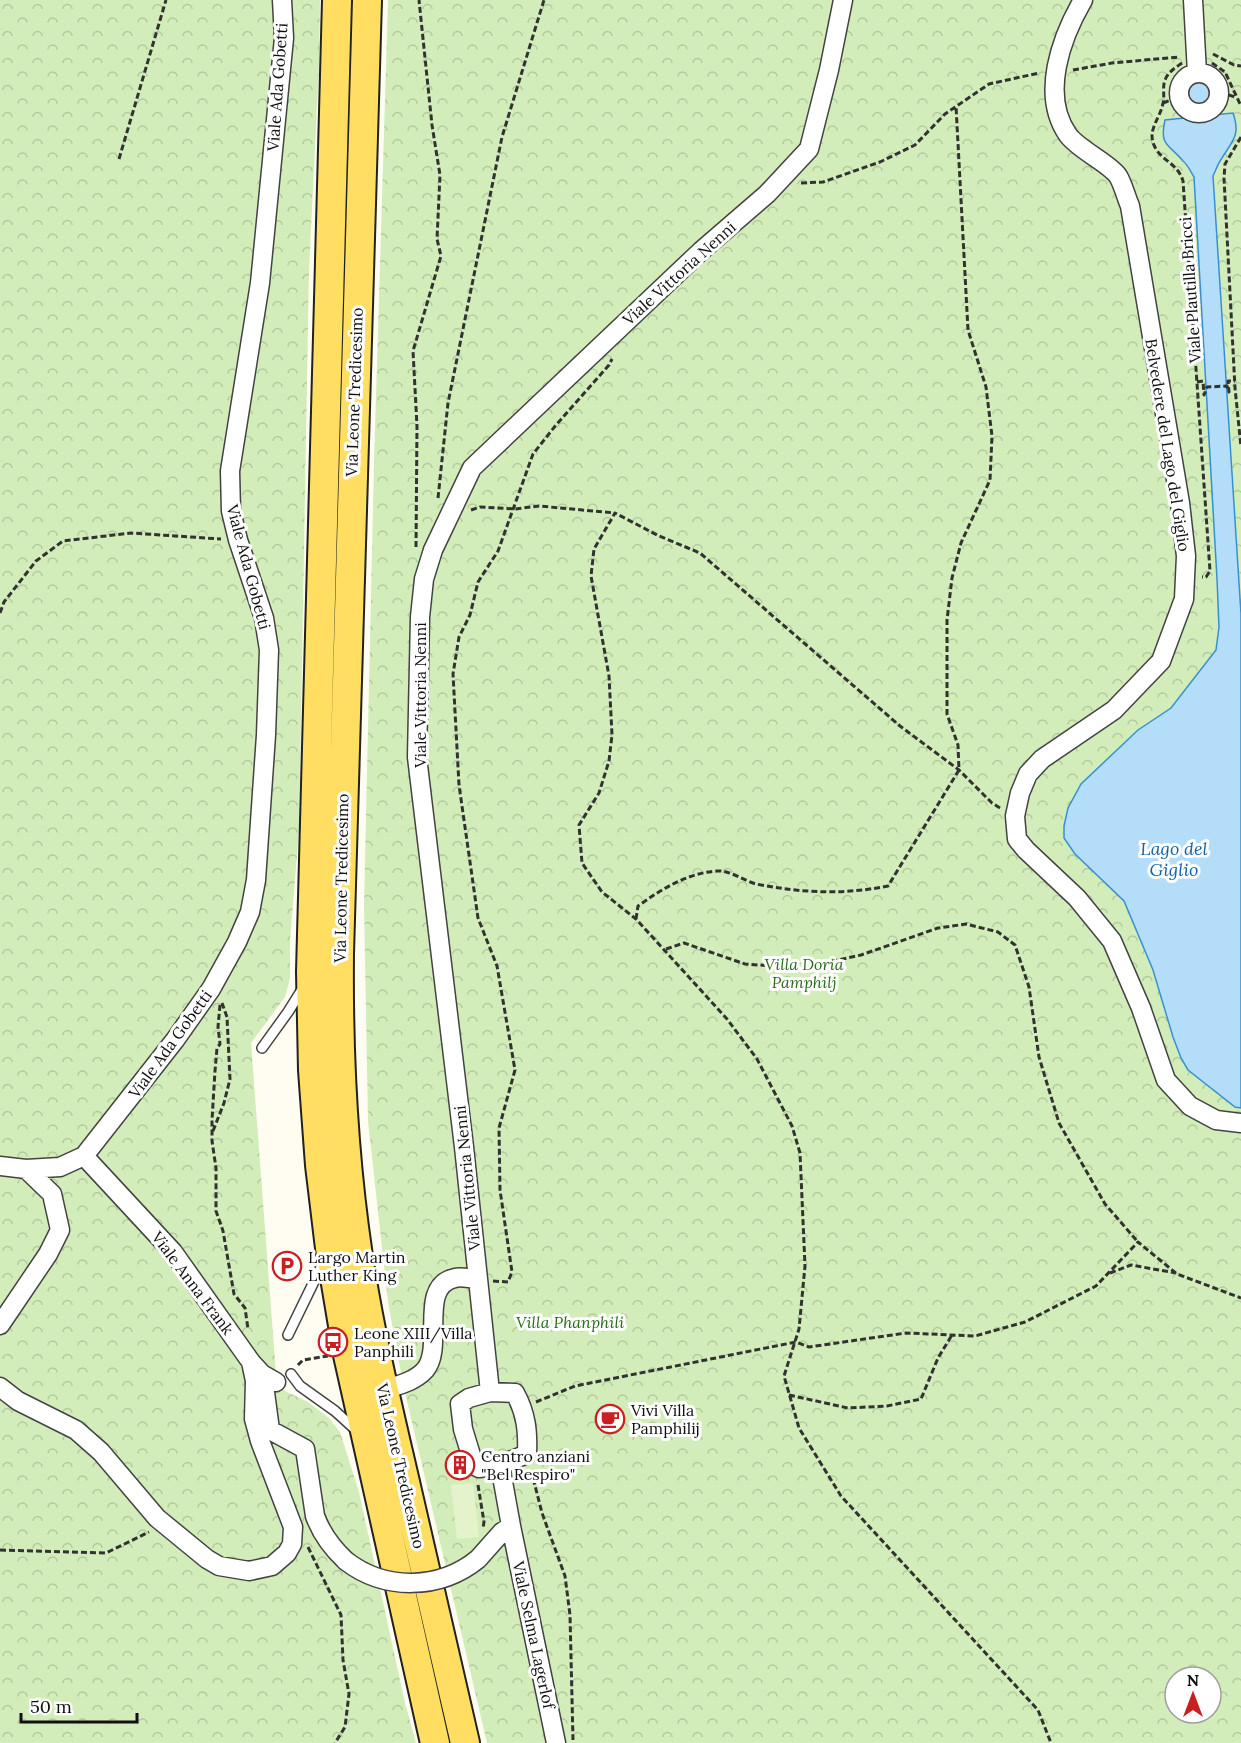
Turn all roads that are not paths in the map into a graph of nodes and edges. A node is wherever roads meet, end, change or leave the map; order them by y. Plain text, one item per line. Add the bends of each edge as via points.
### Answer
1 (282, 0) edge
2 (337, 0) edge
3 (367, 0) edge
4 (843, 0) edge
5 (1083, 0) edge
6 (1193, 0) edge
7 (1196, 64) junction
8 (311, 972) junction
9 (262, 1048) dead end
10 (1241, 1122) edge
11 (84, 1156) junction
12 (0, 1166) edge
13 (26, 1169) junction
14 (330, 1248) junction
15 (478, 1280) junction
16 (0, 1325) edge
17 (288, 1335) dead end
18 (270, 1373) junction
19 (0, 1387) edge
20 (383, 1390) junction
21 (490, 1392) junction
22 (368, 1441) junction
23 (500, 1465) junction
24 (511, 1526) junction
25 (435, 1743) edge
26 (465, 1743) edge
27 (556, 1743) edge

1 - 11 street, Viale Ada Gobetti via 284,38 260,284 230,471 231,511 264,618 269,650 258,861 250,912 211,988
2 - 8 main road, Via Leone Tredicesimo
3 - 20 main road, Via Leone Tredicesimo via 339,1002 350,1198
4 - 15 street, Viale Vittoria Nenni via 808,150 472,468 443,511 424,579 417,757
5 - 10 street, Belvedere del Lago del Giglio via 1073,18 1056,73 1055,109 1069,135 1118,175 1130,206 1180,503 1186,566 1184,599 1161,661 1114,710 1042,759 1028,774 1015,816 1017,839 1077,898 1112,941 1166,1080 1190,1106 1216,1120
6 - 7 street
7 - 7 street via 1171,100 1191,112 1204,113 1228,95
8 - 9 lane
8 - 14 main road, Via Leone Tredicesimo via 314,1082
11 - 13 street via 60,1167
11 - 18 street, Viale Anna Frank via 173,1252
12 - 13 street
13 - 16 street via 52,1194 60,1230
14 - 17 lane
14 - 22 main road, Via Leone Tredicesimo via 348,1355
15 - 20 street via 455,1278 443,1284 433,1308 434,1349 429,1363 415,1378
15 - 21 street, Viale Vittoria Nenni
18 - 19 street via 255,1381 254,1419 294,1527 287,1553 272,1566 249,1571 219,1566 207,1559 157,1518 101,1452 76,1430 18,1401
18 - 22 lane via 297,1384 343,1417
18 - 24 street, bridge via 270,1430 305,1449 319,1527 332,1548 362,1572 408,1583 446,1577 478,1559
20 - 26 main road, Via Leone Tredicesimo
21 - 23 street via 515,1393 528,1430 527,1454
21 - 23 street via 459,1404 474,1465
22 - 25 main road, Via Leone Tredicesimo
23 - 24 street
24 - 27 street, Viale Selma Lagerlof

